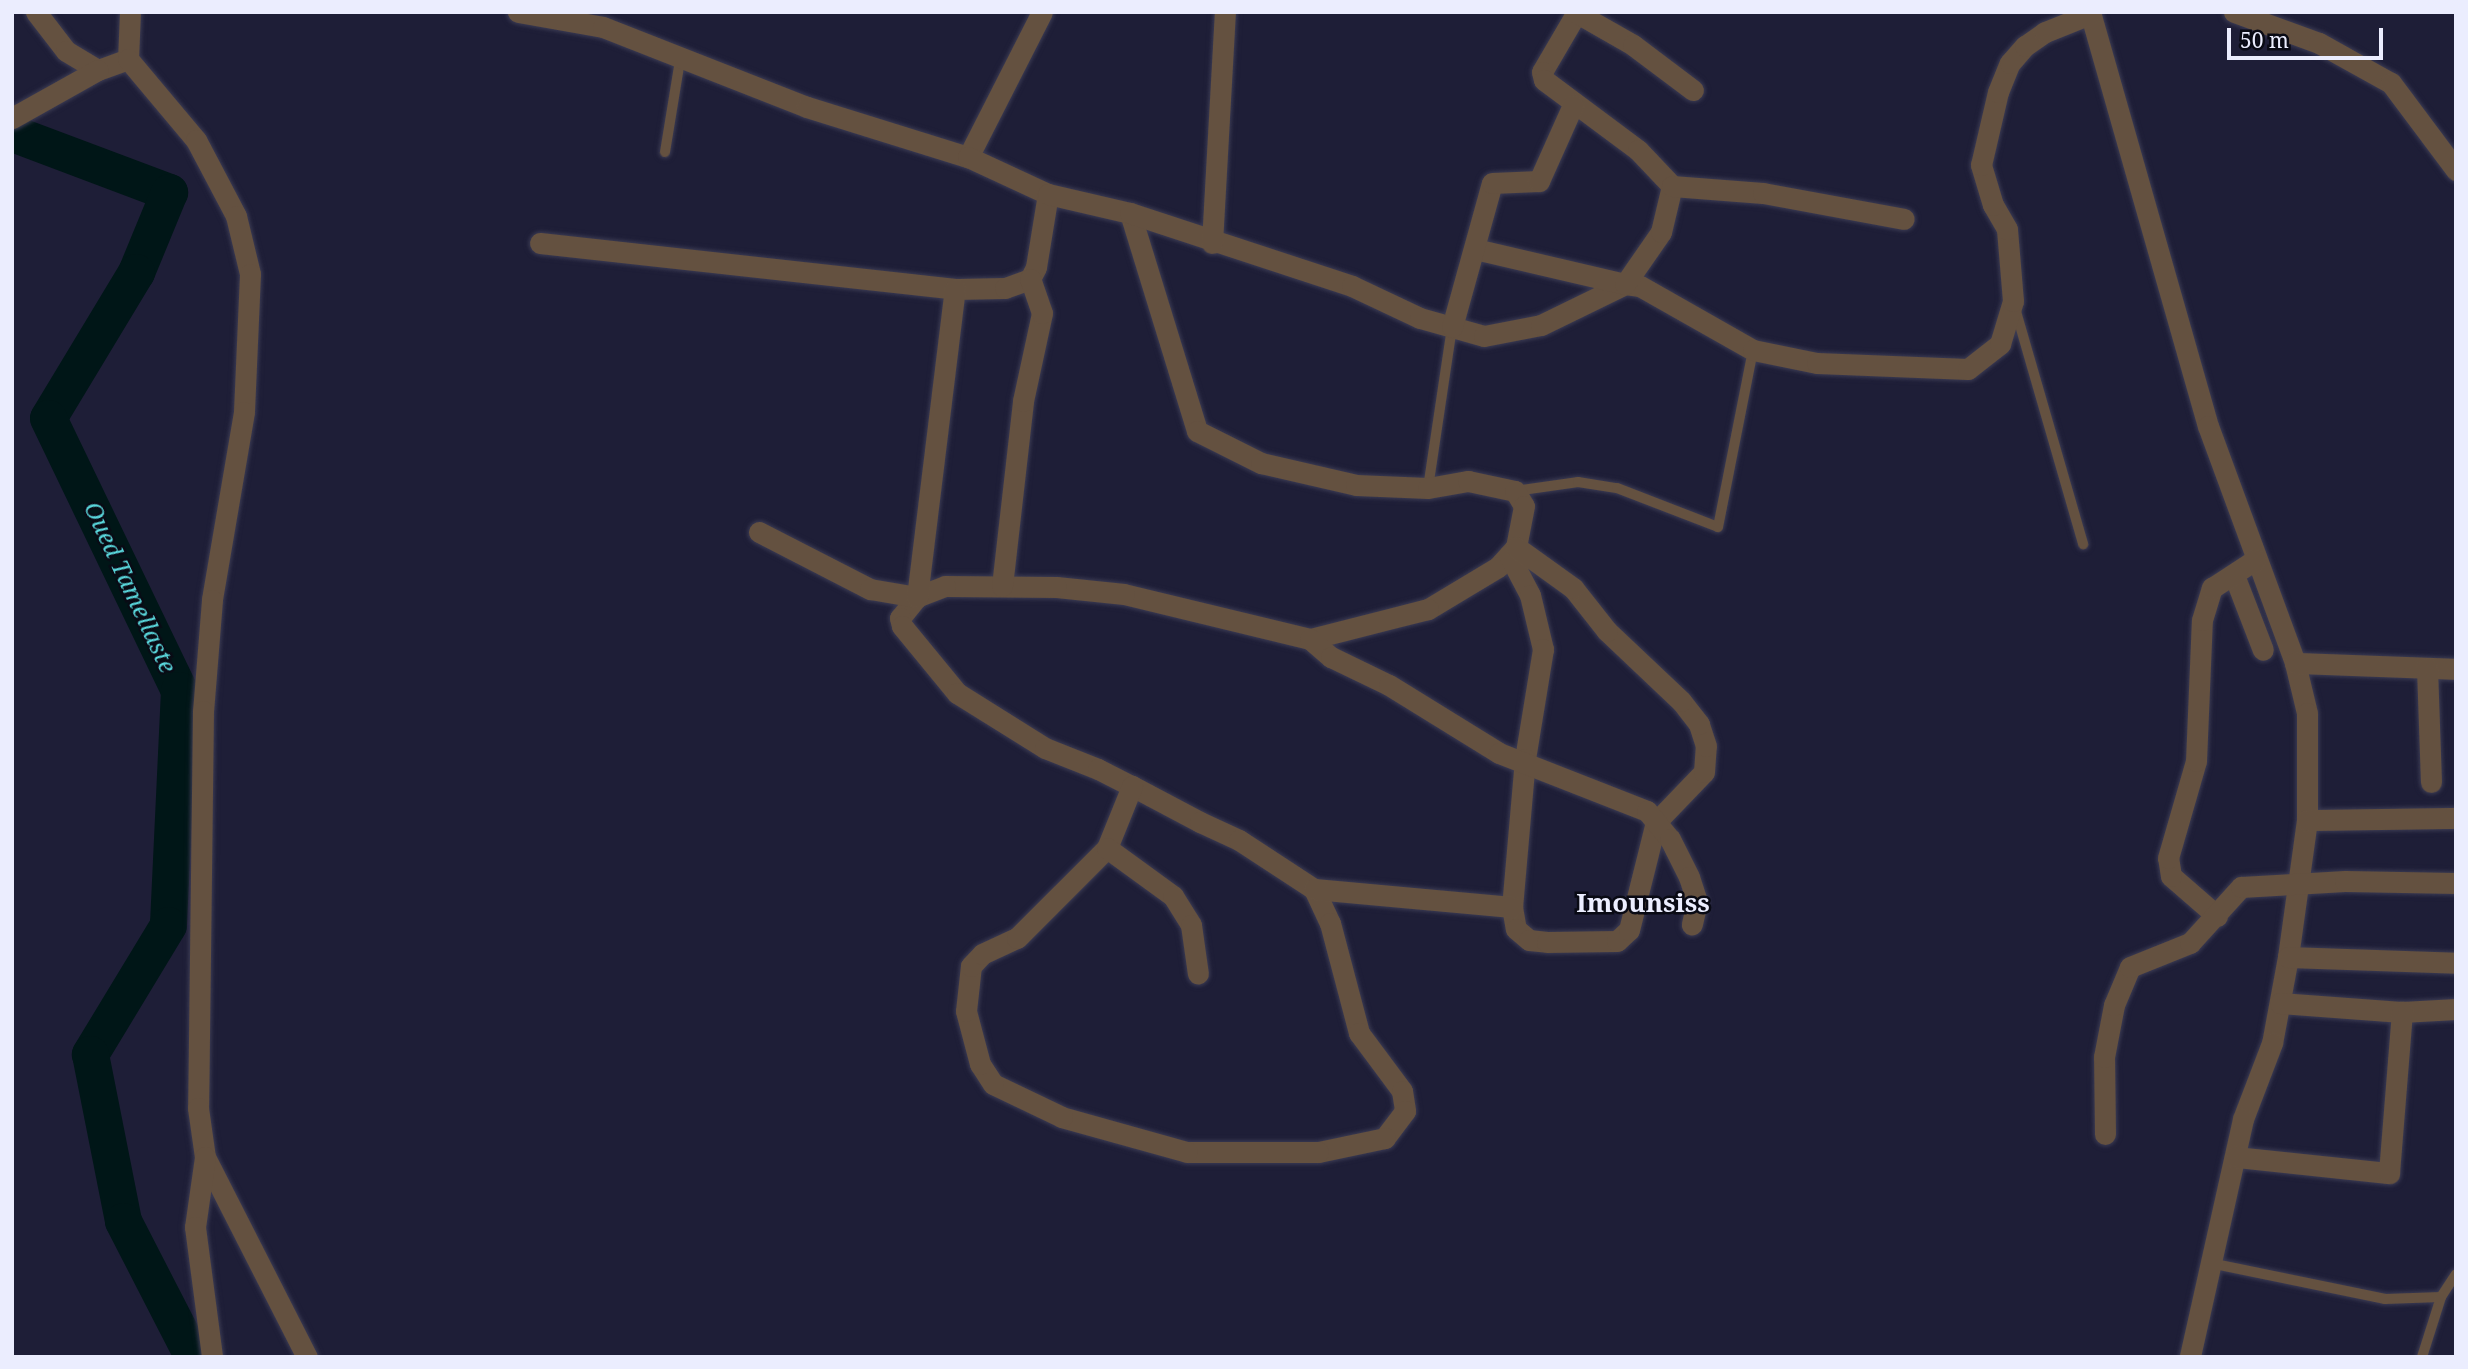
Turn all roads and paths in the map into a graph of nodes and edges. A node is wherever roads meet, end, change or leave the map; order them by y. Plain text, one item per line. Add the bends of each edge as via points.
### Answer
1 (36, 12) edge
2 (130, 12) edge
3 (518, 12) edge
4 (1042, 12) edge
5 (1225, 12) edge
6 (1577, 12) edge
7 (2234, 12) edge
8 (2090, 13) edge
9 (681, 54) junction
10 (128, 59) junction
11 (98, 70) junction
12 (1693, 90) dead end
13 (1573, 105) junction
14 (12, 118) edge
15 (665, 152) dead end
16 (968, 157) junction
17 (2456, 170) edge
18 (1672, 186) junction
19 (1048, 194) junction
20 (1130, 213) junction
21 (1904, 219) dead end
22 (540, 243) dead end
23 (1212, 243) junction
24 (1475, 249) junction
25 (1030, 279) junction
26 (1625, 284) junction
27 (955, 289) junction
28 (2013, 301) junction
29 (1452, 327) junction
30 (1753, 350) junction
31 (1429, 488) junction
32 (1515, 491) junction
33 (759, 532) dead end
34 (2084, 544) dead end
35 (1512, 551) junction
36 (2255, 560) junction
37 (2234, 575) junction
38 (1002, 586) junction
39 (917, 597) junction
40 (1310, 639) junction
41 (2263, 650) dead end
42 (2295, 663) junction
43 (2427, 668) junction
44 (2456, 669) edge
45 (1525, 759) junction
46 (2431, 782) dead end
47 (1132, 786) junction
48 (2456, 818) edge
49 (2307, 820) junction
50 (1656, 822) junction
51 (1107, 848) junction
52 (2456, 883) edge
53 (2299, 884) junction
54 (1314, 889) junction
55 (1512, 907) junction
56 (2217, 916) junction
57 (1692, 923) dead end
58 (2288, 957) junction
59 (2456, 963) edge
60 (1198, 974) dead end
61 (2280, 1003) junction
62 (2456, 1009) edge
63 (2402, 1012) junction
64 (2105, 1134) dead end
65 (205, 1157) junction
66 (2236, 1157) junction
67 (2210, 1263) junction
68 (2456, 1274) edge
69 (2441, 1297) junction
70 (212, 1357) edge
71 (307, 1357) edge
72 (2190, 1357) edge
73 (2422, 1357) edge

1 - 11 street via 66,51
2 - 10 street
3 - 9 street via 603,27
4 - 16 street
5 - 23 street
6 - 12 street via 1633,45
6 - 13 street via 1542,72
7 - 17 street via 2319,43 2391,83
8 - 28 street via 2025,46 2010,63 1992,118 1982,165 1993,205 2007,229
8 - 36 street via 2208,426
9 - 15 lane
9 - 16 street via 807,107
10 - 11 street
10 - 65 street via 196,140 236,216 250,274 244,412 212,600 203,711 197,1074
11 - 14 street
13 - 18 street via 1638,150
13 - 24 street via 1539,181 1492,183
16 - 19 street
18 - 21 street via 1763,193
18 - 26 street via 1661,232
19 - 20 street
19 - 25 street via 1042,250
20 - 23 street
20 - 31 street via 1197,431 1261,463 1356,485
22 - 27 street
23 - 29 street via 1352,286
24 - 26 street
24 - 29 street
25 - 27 street via 1005,288
25 - 38 street via 1042,313 1023,401
26 - 29 street via 1512,334 1484,336
26 - 30 street via 1640,286
27 - 39 street
28 - 30 street via 2000,344 1968,369 1817,363
28 - 34 lane
29 - 31 lane
30 - 32 lane via 1718,527 1617,488 1578,482
31 - 32 street via 1468,481
32 - 35 street via 1524,506
33 - 39 street via 870,589
35 - 40 street via 1469,587 1428,609
35 - 45 street via 1530,595 1543,649
35 - 50 street via 1573,588 1607,631 1699,724 1708,759 1704,772
36 - 37 street
36 - 42 street
37 - 41 street
37 - 56 street via 2212,587 2202,620 2196,761 2168,858 2171,876
38 - 39 street via 945,586
38 - 40 street via 1105,590
39 - 47 street via 900,618 902,626 957,693 1045,748
40 - 45 street via 1331,657 1389,685 1477,741
42 - 43 street
42 - 49 street via 2307,713
43 - 44 street
43 - 46 street
45 - 50 street via 1636,805
45 - 55 street
47 - 51 street
47 - 54 street via 1239,840
48 - 49 street
49 - 53 street
50 - 55 street via 1625,937 1529,940 1516,929
50 - 57 street via 1689,877 1697,902
51 - 54 street via 1017,938 982,954 971,966 966,1011 980,1064 993,1084 1062,1117 1186,1152 1318,1153 1363,1146 1385,1138 1399,1125 1405,1111 1402,1091 1359,1033 1330,923
51 - 60 street via 1173,896 1191,925
52 - 53 street
53 - 56 street via 2241,887
53 - 58 street
54 - 55 street
56 - 64 street via 2190,943 2143,958 2124,978 2104,1057
58 - 59 street
58 - 61 street
61 - 63 street
61 - 66 street
62 - 63 street
63 - 66 street via 2389,1173
65 - 70 street via 195,1227
65 - 71 street
66 - 67 street
67 - 69 lane via 2385,1299
67 - 72 street
68 - 69 lane
69 - 73 lane

